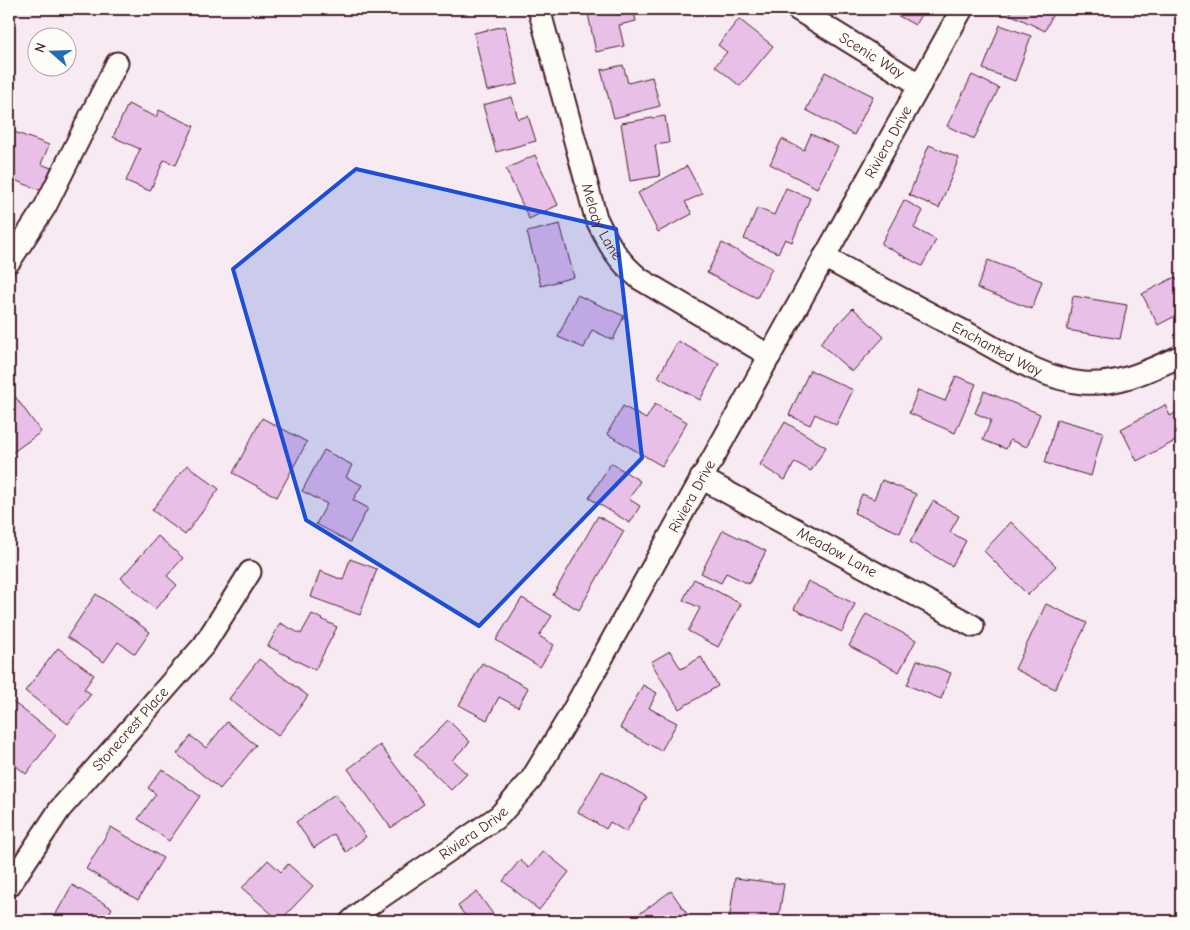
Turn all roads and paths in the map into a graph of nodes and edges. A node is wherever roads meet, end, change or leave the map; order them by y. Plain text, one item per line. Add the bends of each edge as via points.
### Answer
1 (539, 9) edge
2 (797, 9) edge
3 (962, 9) edge
4 (117, 63) dead end
5 (920, 85) junction
6 (824, 258) junction
7 (9, 262) edge
8 (770, 356) junction
9 (1181, 356) edge
10 (701, 478) junction
11 (250, 572) dead end
12 (973, 626) dead end
13 (9, 886) edge
14 (351, 921) edge

1 - 8 street, Melody Lane via 596,218 609,246 622,264 640,279
2 - 5 street, Scenic Way
3 - 5 street, Riviera Drive
4 - 7 street via 45,207
5 - 6 street, Riviera Drive
6 - 8 street, Riviera Drive
6 - 9 street, Enchanted Way via 1001,351 1069,380 1115,382
8 - 10 street, Riviera Drive
10 - 12 street, Meadow Lane
10 - 14 street, Riviera Drive via 531,780 499,816
11 - 13 street, Stonecrest Place via 204,645 60,809

